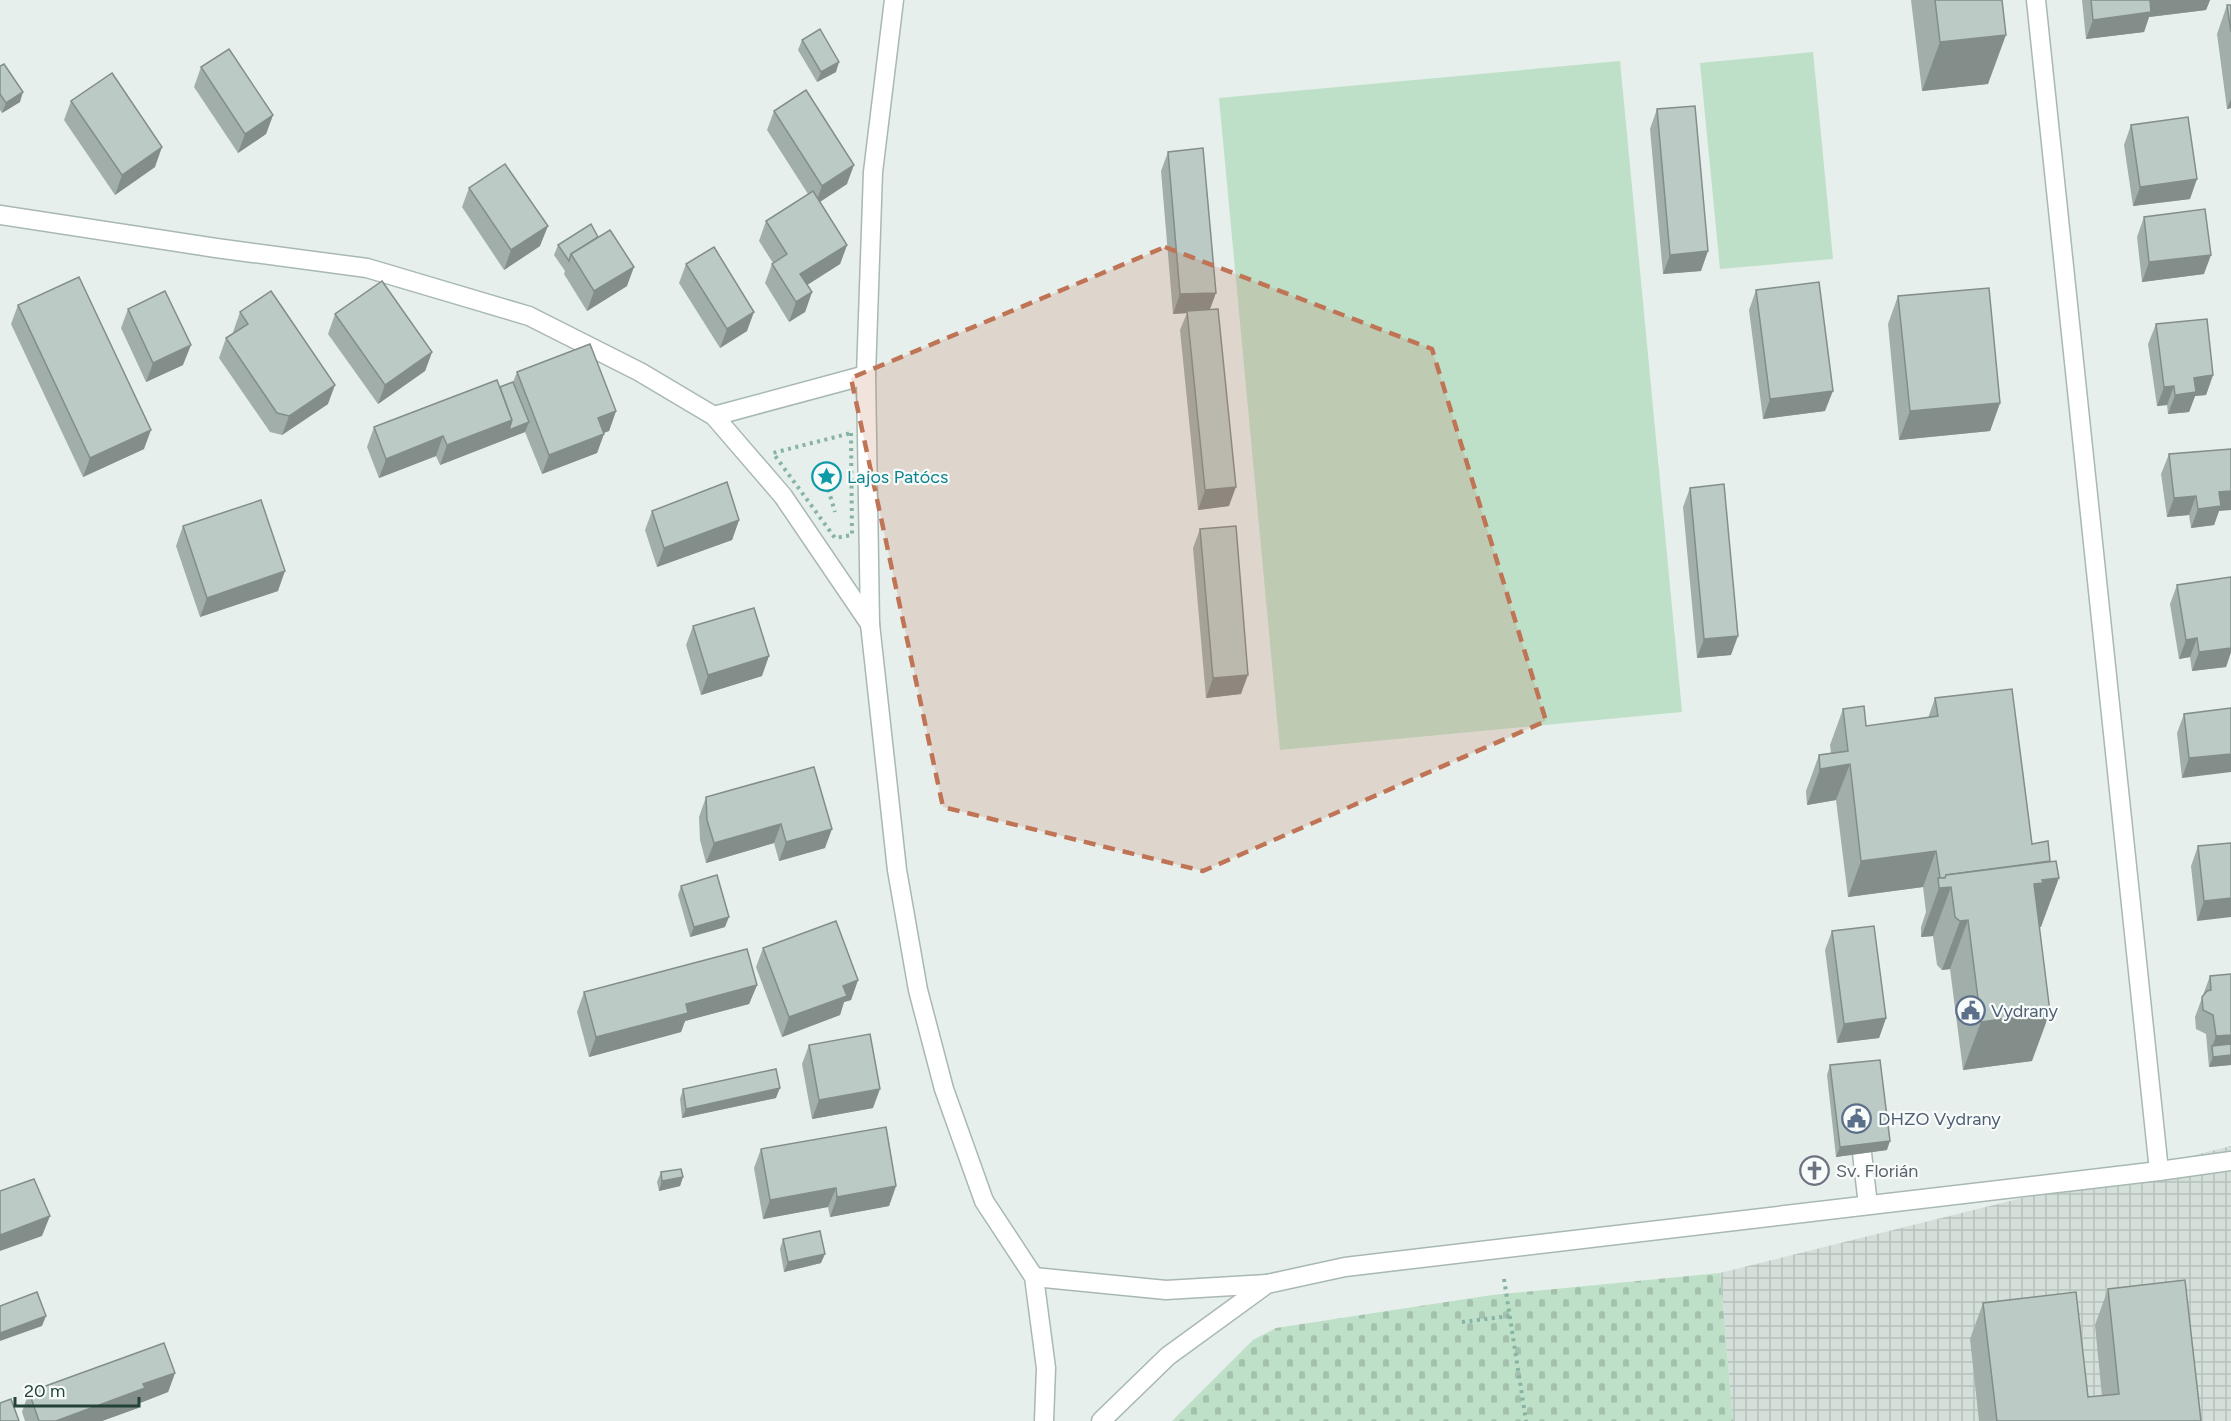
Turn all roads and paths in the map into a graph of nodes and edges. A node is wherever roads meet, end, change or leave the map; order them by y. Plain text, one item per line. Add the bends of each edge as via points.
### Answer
1 (894, 0) edge
2 (2036, 0) edge
3 (0, 215) edge
4 (866, 375) junction
5 (714, 416) junction
6 (851, 433) joint
7 (870, 624) junction
8 (1862, 1153) edge
9 (2231, 1161) edge
10 (2159, 1171) junction
11 (1868, 1205) junction
12 (1500, 1249) junction
13 (1034, 1277) junction
14 (1267, 1284) junction
15 (1510, 1316) junction
16 (1462, 1322) dead end
17 (1044, 1421) edge
18 (1101, 1421) edge
19 (1526, 1421) edge

1 - 4 street via 873,172
2 - 10 street
3 - 5 street via 367,268 529,316 640,372
4 - 5 street
4 - 7 street
5 - 7 street via 783,496
6 - 6 path via 852,535 835,538 773,453
7 - 13 street via 897,870 918,990 944,1089 984,1202
8 - 11 street
9 - 10 street
10 - 11 street
11 - 12 street
12 - 14 street via 1345,1267
12 - 15 path
13 - 14 street via 1166,1290
13 - 17 street via 1046,1368
14 - 18 street via 1168,1356
15 - 16 path
15 - 19 path

